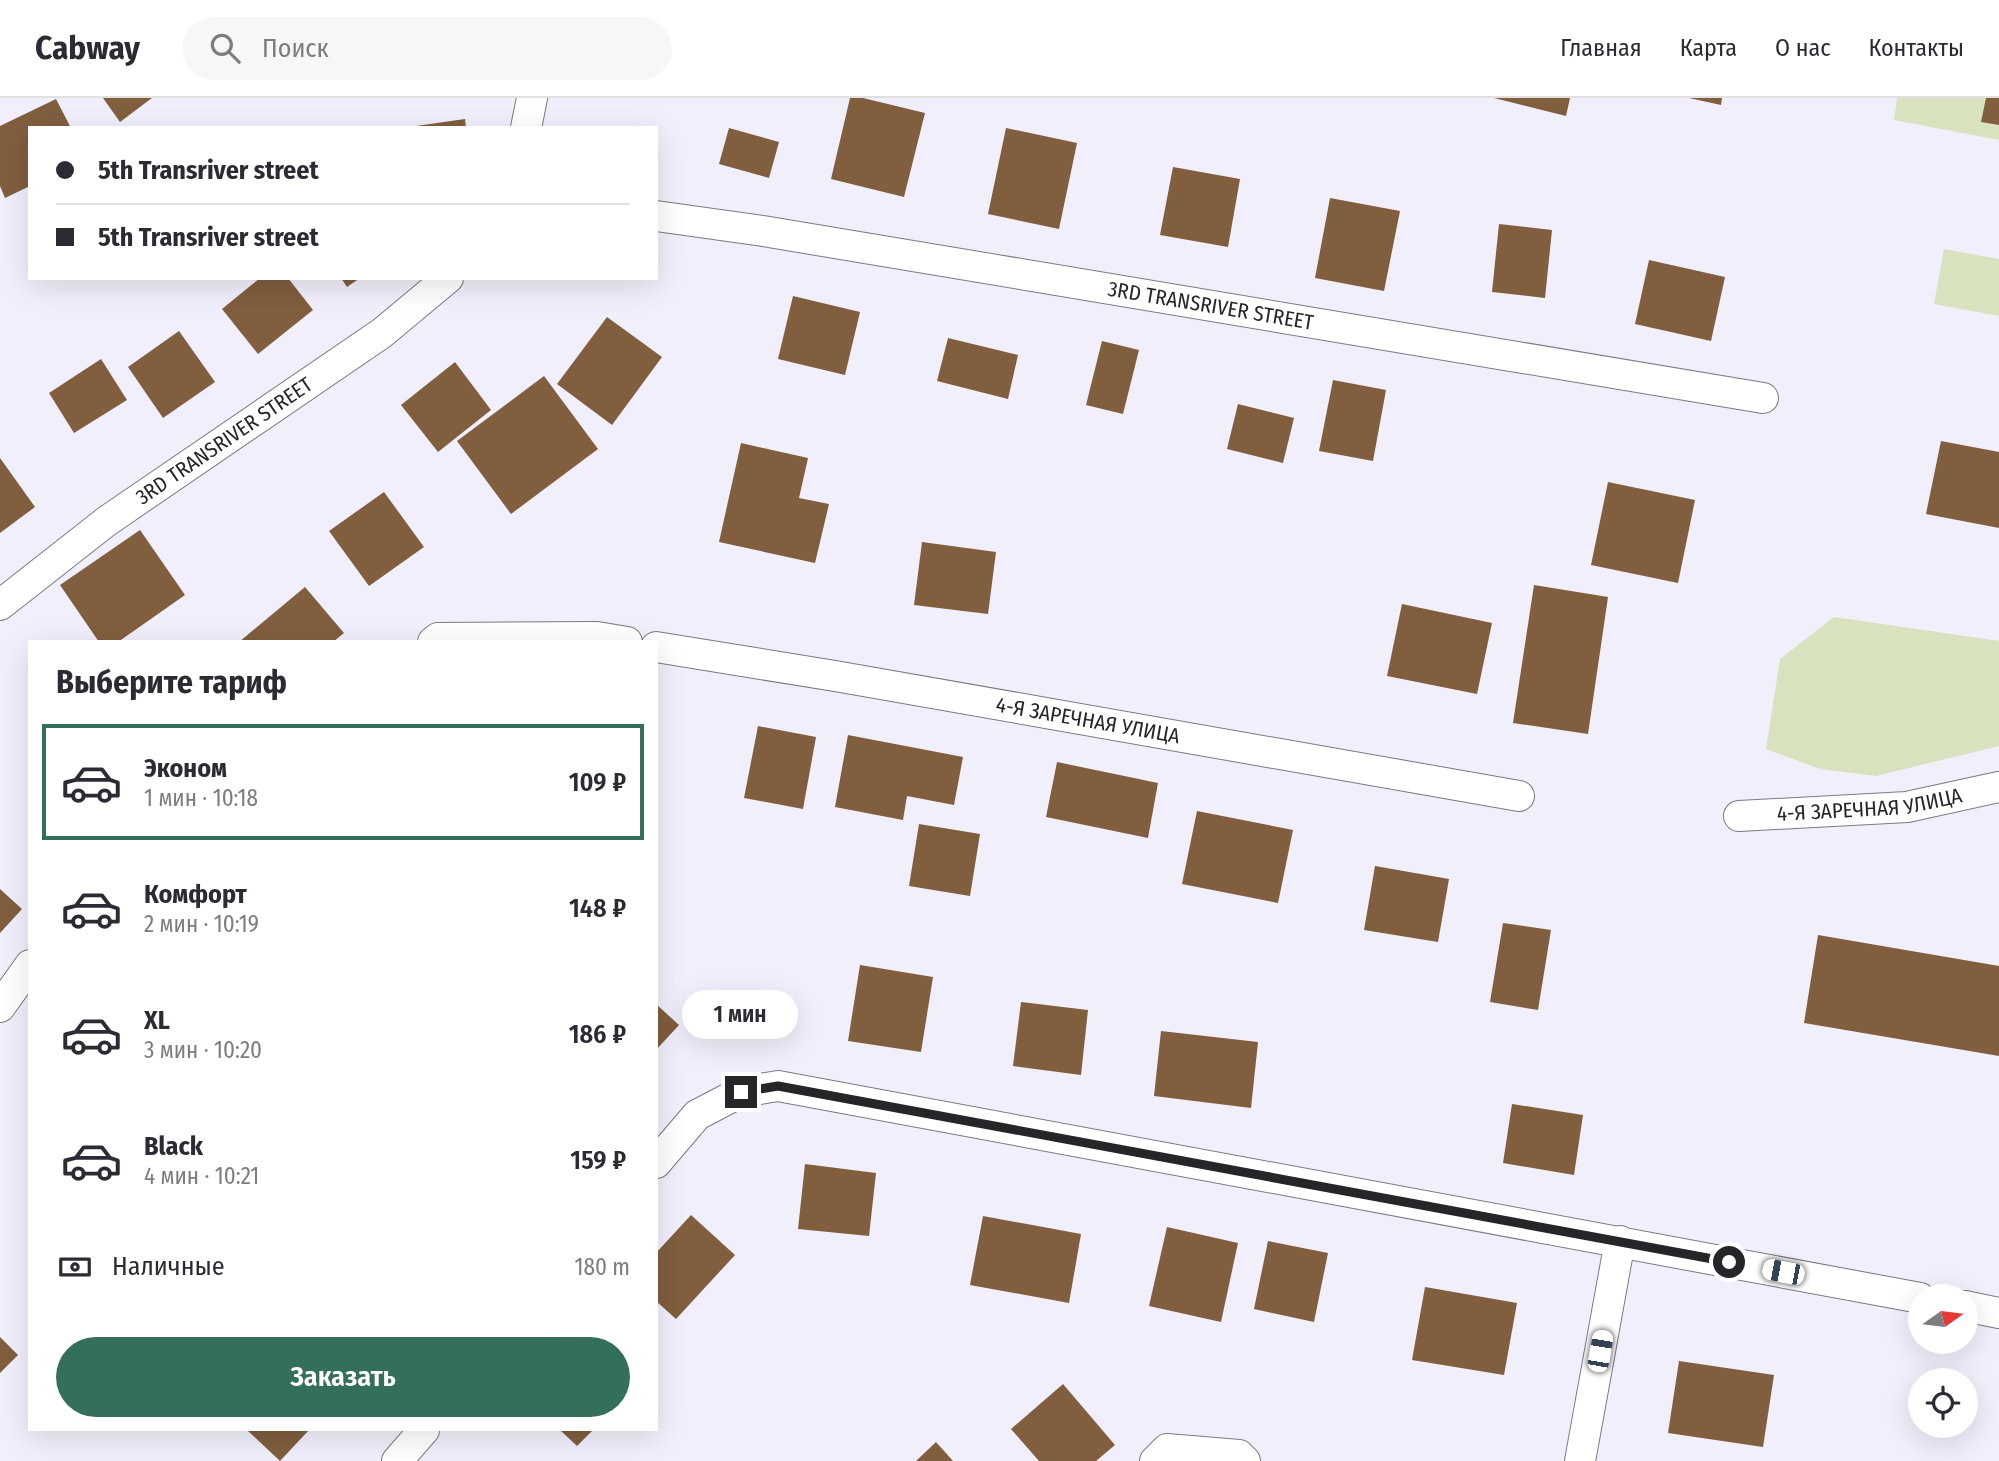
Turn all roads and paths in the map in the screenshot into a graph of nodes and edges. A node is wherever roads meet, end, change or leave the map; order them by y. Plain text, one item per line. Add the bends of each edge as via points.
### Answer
1 (532, 98) edge
2 (526, 126) edge
3 (658, 216) edge
4 (446, 280) edge
5 (1763, 398) dead end
6 (0, 605) edge
7 (436, 640) edge
8 (610, 640) edge
9 (658, 647) edge
10 (1999, 787) edge
11 (1520, 796) dead end
12 (1739, 816) dead end
13 (28, 968) edge
14 (0, 1007) edge
15 (658, 1161) edge
16 (1620, 1241) junction
17 (1908, 1296) edge
18 (1978, 1309) edge
19 (1999, 1313) edge
20 (423, 1431) edge
21 (1161, 1455) edge
22 (397, 1461) edge
23 (1245, 1461) edge
24 (1580, 1461) edge

1 - 2 street
3 - 5 street, 3RD TRANSRIVER STREET
4 - 6 street, 3RD TRANSRIVER STREET via 382,333 107,521
7 - 8 street
9 - 11 street, 4-Я ЗАРЕЧНАЯ УЛИЦА
10 - 12 street, 4-Я ЗАРЕЧНАЯ УЛИЦА via 1907,807
13 - 14 street
15 - 16 street via 697,1115 741,1092 778,1086
16 - 17 street
16 - 24 street
18 - 19 street
20 - 22 street
21 - 23 street via 1240,1455

